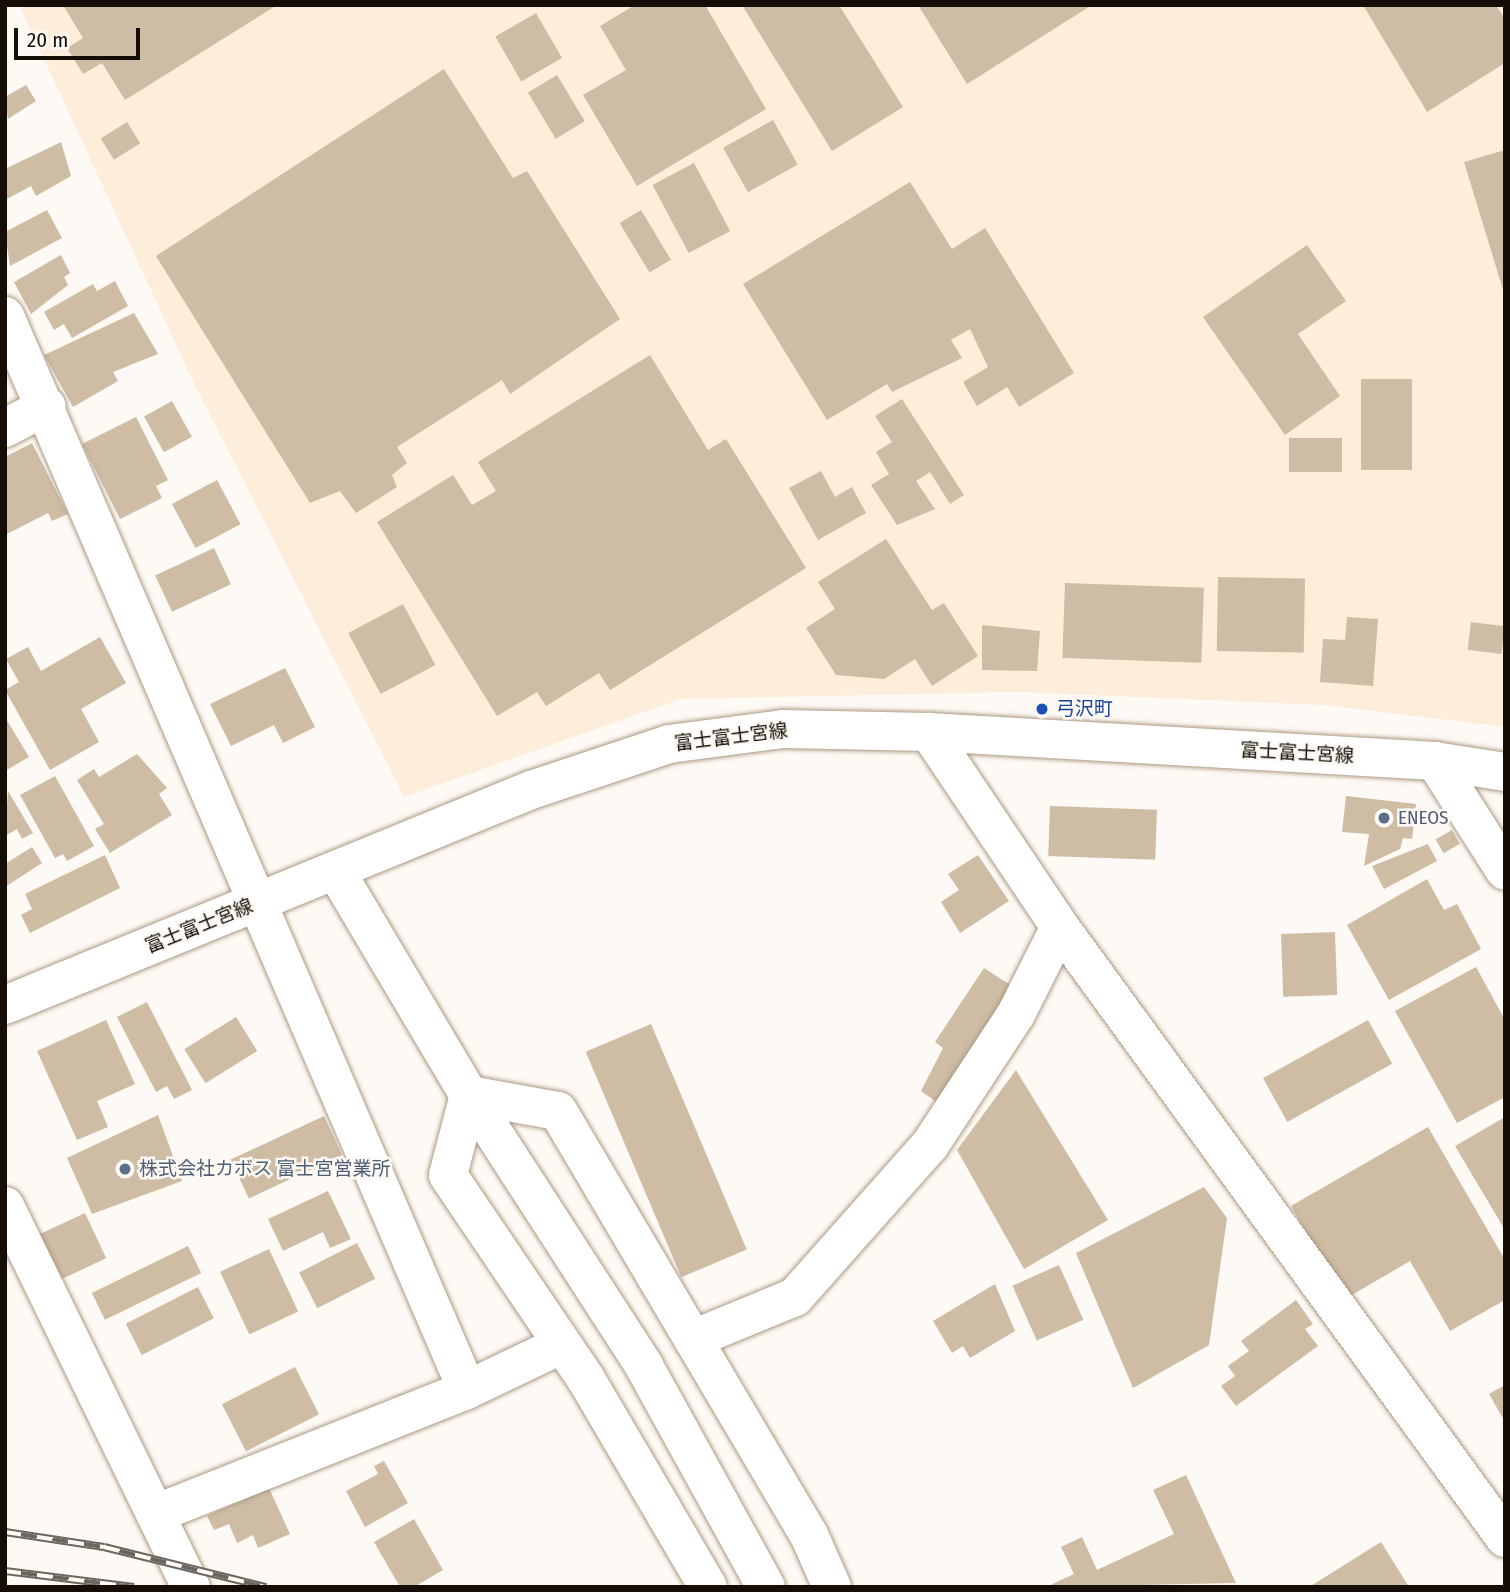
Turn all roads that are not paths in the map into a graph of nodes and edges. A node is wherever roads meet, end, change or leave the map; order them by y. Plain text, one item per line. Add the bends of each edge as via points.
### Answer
1 (5, 316) edge
2 (47, 406) junction
3 (5, 428) edge
4 (929, 732) junction
5 (1435, 761) junction
6 (1505, 772) edge
7 (1505, 871) edge
8 (337, 873) junction
9 (260, 901) junction
10 (1060, 927) junction
11 (5, 1005) edge
12 (469, 1095) junction
13 (5, 1206) edge
14 (692, 1339) junction
15 (559, 1346) junction
16 (467, 1390) junction
17 (160, 1512) junction
18 (1505, 1538) edge
19 (191, 1587) edge
20 (708, 1587) edge
21 (766, 1587) edge
22 (832, 1587) edge

1 - 2 street
2 - 3 street
2 - 9 street
4 - 5 street, 富士富士宮線
4 - 8 street, 富士富士宮線 via 783,729 669,744 531,790
4 - 10 street
5 - 6 street, 富士富士宮線
5 - 7 street
8 - 9 street, 富士富士宮線
8 - 12 street
9 - 11 street, 富士富士宮線
9 - 16 street
10 - 14 street via 1016,1014 930,1145 795,1297
10 - 18 street
12 - 14 street via 558,1111
12 - 15 street via 447,1175
12 - 21 street via 644,1366
13 - 17 street
14 - 22 street via 809,1535
15 - 16 street
15 - 20 street via 586,1379
16 - 17 street
17 - 19 street

